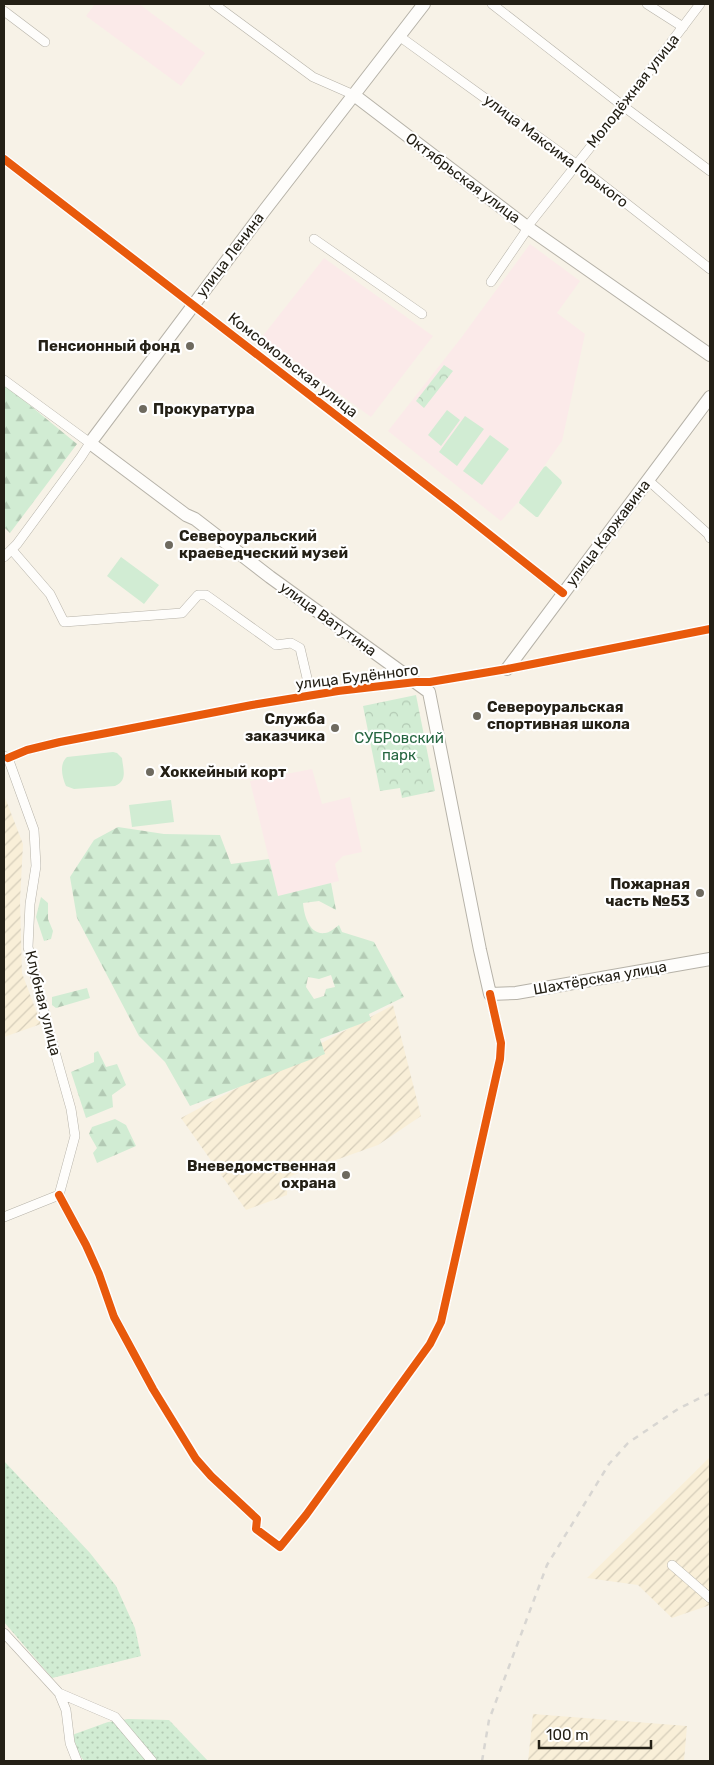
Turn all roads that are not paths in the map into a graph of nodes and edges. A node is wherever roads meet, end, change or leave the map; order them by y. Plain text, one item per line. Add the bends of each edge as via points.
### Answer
1 (214, 4) edge
2 (492, 4) edge
3 (647, 4) edge
4 (700, 4) edge
5 (420, 5) edge
6 (4, 10) edge
7 (684, 24) junction
8 (399, 36) junction
9 (45, 42) dead end
10 (354, 95) junction
11 (623, 106) junction
12 (4, 159) edge
13 (576, 164) junction
14 (710, 171) edge
15 (527, 227) junction
16 (314, 239) dead end
17 (710, 269) edge
18 (491, 282) dead end
19 (193, 305) junction
20 (422, 314) dead end
21 (710, 355) edge
22 (4, 380) edge
23 (710, 397) edge
24 (90, 443) junction
25 (648, 480) junction
26 (710, 538) edge
27 (12, 550) junction
28 (4, 557) edge
29 (563, 594) junction
30 (710, 629) edge
31 (506, 669) junction
32 (416, 682) junction
33 (311, 695) junction
34 (6, 756) edge
35 (710, 959) edge
36 (490, 994) junction
37 (59, 1195) junction
38 (4, 1217) edge
39 (672, 1565) dead end
40 (710, 1598) edge
41 (4, 1632) edge
42 (59, 1693) junction
43 (77, 1761) edge
44 (152, 1761) edge

1 - 10 street, Октябрьская улица via 313,77
2 - 11 street
3 - 7 street
4 - 7 street, Молодёжная улица
5 - 8 main road, улица Ленина
6 - 9 street
7 - 11 street, Молодёжная улица
8 - 10 main road, улица Ленина
8 - 13 street, улица Максима Горького
10 - 15 main road, Октябрьская улица
10 - 19 main road, улица Ленина
11 - 13 street, Молодёжная улица
11 - 14 street
12 - 19 street, Комсомольская улица
13 - 15 street, Молодёжная улица
13 - 17 street, улица Максима Горького
15 - 18 street, Молодёжная улица
15 - 21 main road, Октябрьская улица
16 - 20 street
19 - 24 main road, улица Ленина
19 - 29 street, Комсомольская улица
22 - 24 street, улица Ватутина
23 - 25 main road, улица Каржавина
24 - 27 street, улица Ленина
24 - 32 main road, улица Ватутина
25 - 26 street via 687,513
25 - 29 main road, улица Каржавина
27 - 28 street, улица Ленина
27 - 33 street via 50,594 64,622 182,612 198,595 206,595 276,646 291,643 300,648
29 - 31 main road, улица Каржавина
30 - 31 street, улица Будённого
31 - 32 street, улица Будённого
32 - 33 street, улица Будённого
32 - 36 main road, улица Ватутина via 429,692
33 - 34 street, улица Будённого via 60,742
34 - 37 street, Клубная улица via 34,830 36,866 28,947 71,1109 75,1136
35 - 36 main road, Шахтёрская улица via 516,993
36 - 37 street via 501,1043 500,1059 441,1322 430,1344 280,1547 256,1529 257,1519 196,1459 119,1325 92,1259
37 - 38 street
39 - 40 street
41 - 42 street
42 - 43 street
42 - 44 street via 115,1717

